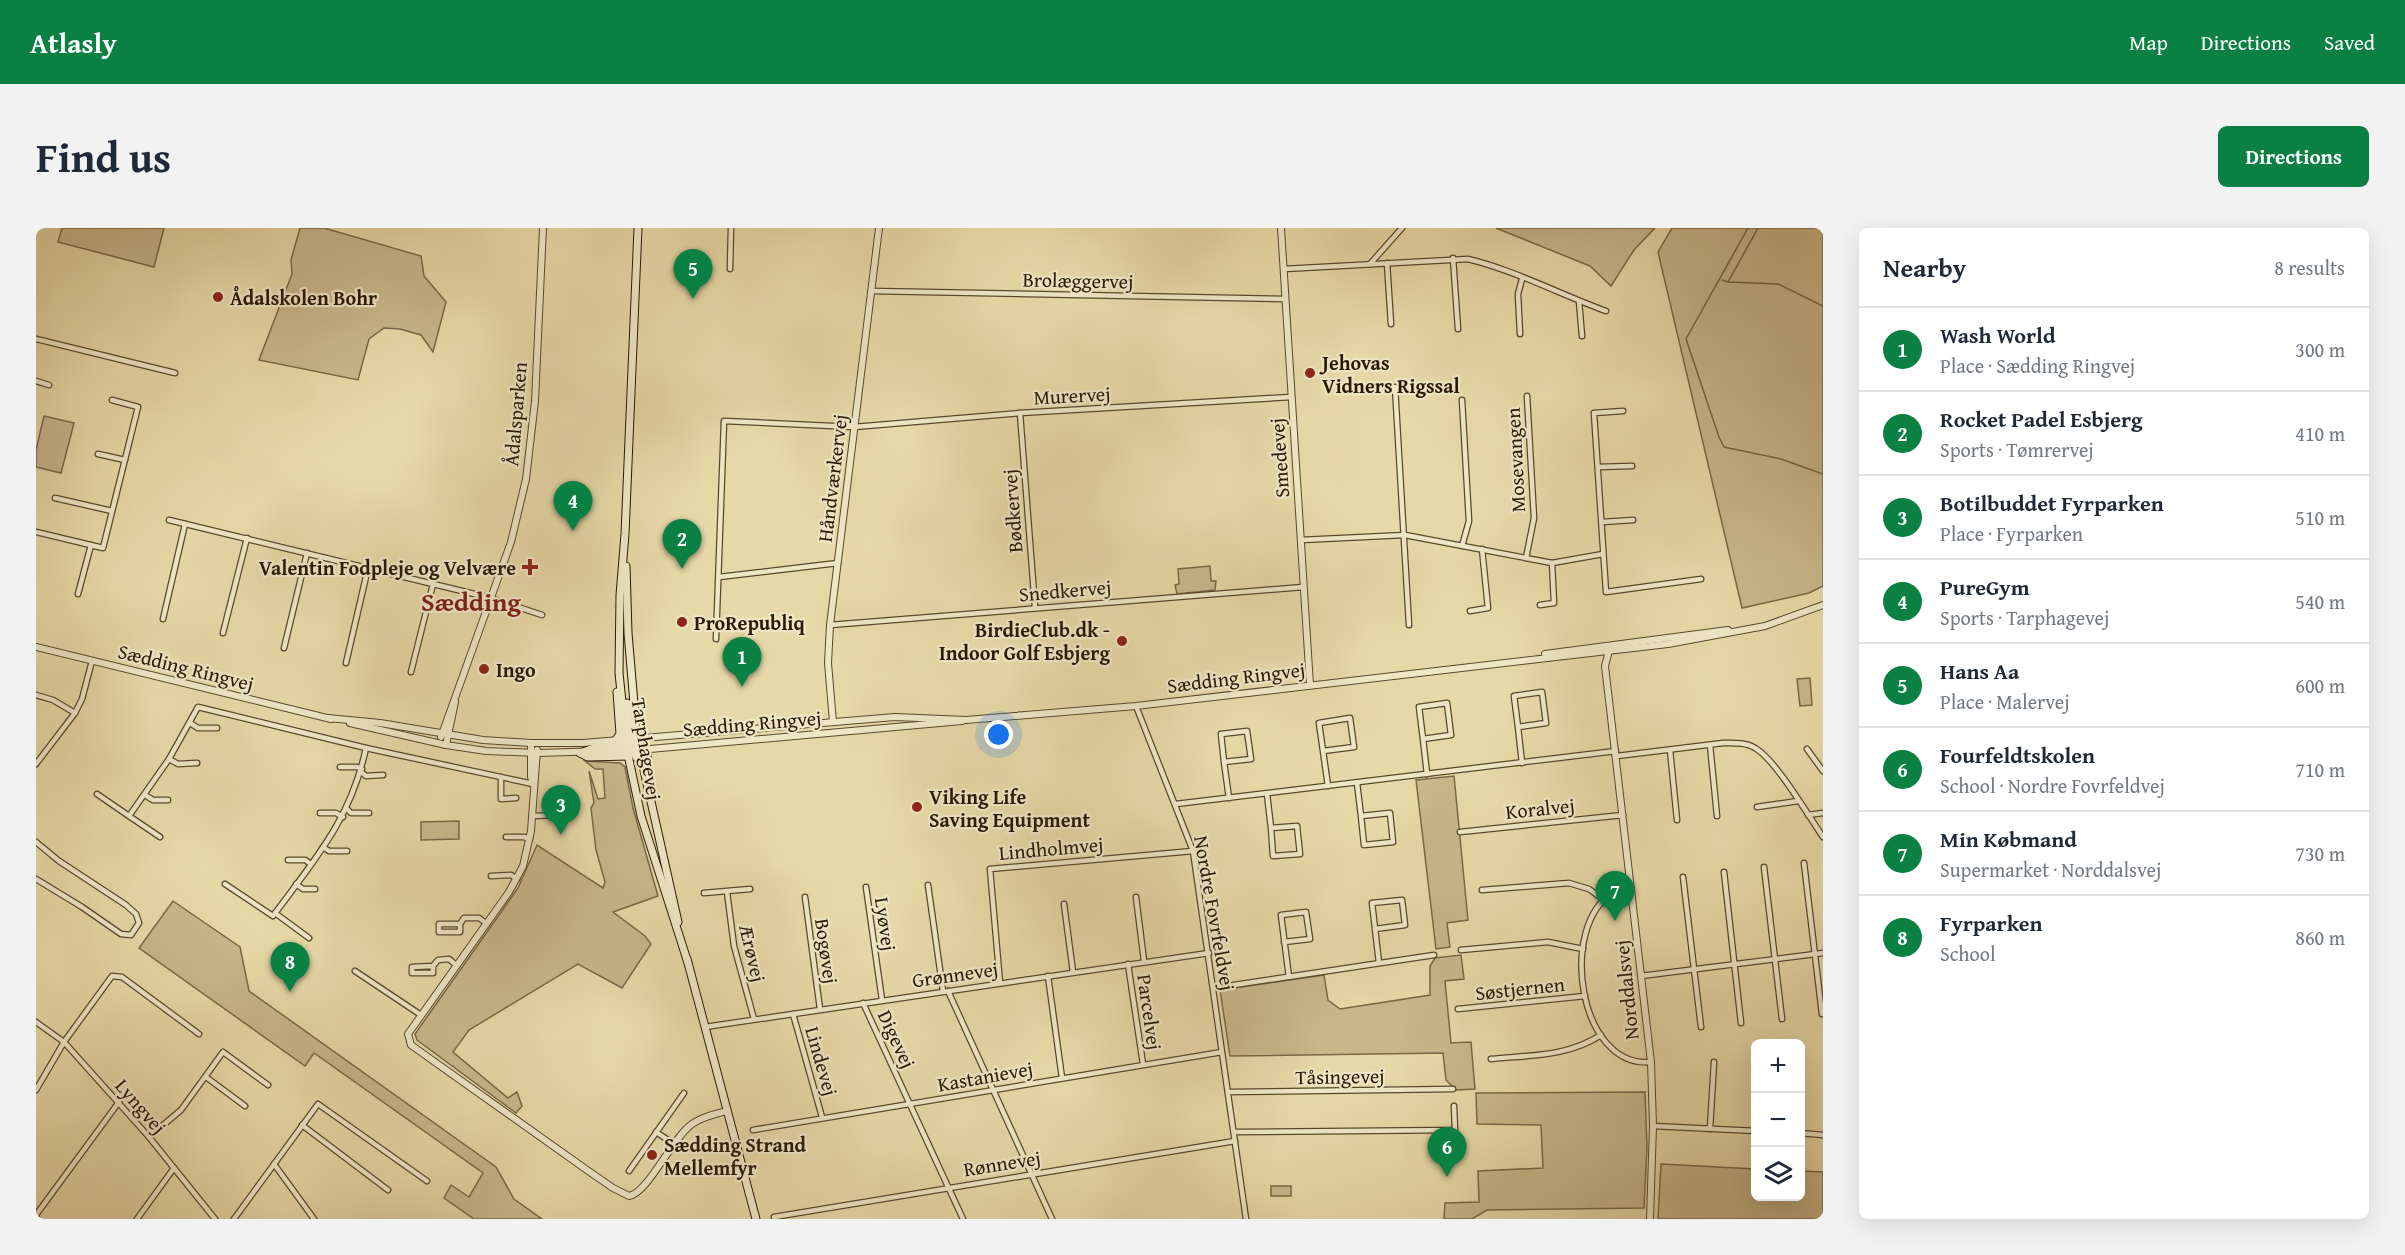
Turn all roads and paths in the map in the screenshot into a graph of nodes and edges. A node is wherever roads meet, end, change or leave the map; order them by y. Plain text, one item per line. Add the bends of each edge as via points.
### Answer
1 (543, 228) edge
2 (638, 228) edge
3 (731, 228) edge
4 (879, 228) edge
5 (1281, 228) edge
6 (1402, 228) edge
7 (1453, 258) junction
8 (1387, 263) junction
9 (1370, 264) junction
10 (730, 269) dead end
11 (1284, 269) junction
12 (1522, 279) junction
13 (871, 291) junction
14 (1285, 299) junction
15 (1579, 301) junction
16 (1606, 311) dead end
17 (1391, 324) dead end
18 (1458, 329) dead end
19 (1520, 334) dead end
20 (1582, 336) dead end
21 (36, 339) edge
22 (175, 373) dead end
23 (36, 381) edge
24 (49, 385) dead end
25 (1395, 387) dead end
26 (1527, 396) dead end
27 (1292, 397) junction
28 (112, 400) dead end
29 (1462, 400) dead end
30 (1623, 411) dead end
31 (1020, 413) junction
32 (855, 428) junction
33 (98, 454) dead end
34 (125, 460) junction
35 (1632, 465) dead end
36 (1598, 467) junction
37 (55, 498) dead end
38 (112, 511) junction
39 (169, 520) dead end
40 (1634, 520) dead end
41 (1602, 522) junction
42 (185, 524) junction
43 (36, 532) edge
44 (624, 534) junction
45 (1404, 535) junction
46 (247, 538) junction
47 (1301, 540) junction
48 (91, 545) junction
49 (1462, 546) junction
50 (1482, 549) junction
51 (308, 553) junction
52 (1603, 554) junction
53 (1526, 558) junction
54 (839, 563) junction
55 (1552, 563) junction
56 (368, 568) junction
57 (719, 578) junction
58 (1701, 579) dead end
59 (433, 584) junction
60 (1303, 587) junction
61 (78, 594) dead end
62 (491, 598) junction
63 (1540, 605) dead end
64 (1823, 605) edge
65 (1035, 607) junction
66 (1470, 611) dead end
67 (542, 615) dead end
68 (163, 619) dead end
69 (1781, 620) junction
70 (830, 625) junction
71 (1409, 625) dead end
72 (223, 633) dead end
73 (716, 639) dead end
74 (1665, 639) junction
75 (36, 647) edge
76 (284, 648) dead end
77 (1609, 651) junction
78 (1603, 659) junction
79 (92, 661) junction
80 (1509, 662) junction
81 (346, 663) dead end
82 (619, 670) junction
83 (411, 672) dead end
84 (1310, 685) junction
85 (36, 695) edge
86 (1136, 706) junction
87 (75, 713) junction
88 (328, 718) junction
89 (966, 720) junction
90 (833, 722) junction
91 (190, 723) junction
92 (1518, 727) junction
93 (217, 728) dead end
94 (833, 733) junction
95 (445, 735) junction
96 (1423, 739) junction
97 (615, 741) junction
98 (534, 743) junction
99 (443, 744) junction
100 (1710, 745) junction
101 (633, 746) junction
102 (366, 748) junction
103 (1807, 749) dead end
104 (1670, 750) junction
105 (1323, 751) junction
106 (534, 753) junction
107 (580, 753) junction
108 (1617, 754) junction
109 (169, 759) junction
110 (1224, 762) junction
111 (1522, 762) junction
112 (197, 763) dead end
113 (36, 764) edge
114 (340, 767) dead end
115 (361, 771) junction
116 (1823, 771) edge
117 (1427, 774) junction
118 (383, 775) dead end
119 (501, 777) junction
120 (1358, 783) junction
121 (533, 784) junction
122 (1328, 786) junction
123 (1267, 794) junction
124 (97, 795) dead end
125 (145, 795) junction
126 (516, 798) dead end
127 (1229, 798) junction
128 (168, 800) dead end
129 (1798, 801) junction
130 (1176, 804) junction
131 (1757, 807) dead end
132 (347, 809) junction
133 (320, 813) dead end
134 (369, 813) dead end
135 (653, 813) junction
136 (1823, 813) edge
137 (560, 815) dead end
138 (1623, 815) junction
139 (1808, 815) junction
140 (129, 816) junction
141 (532, 816) junction
142 (1361, 816) junction
143 (1717, 816) dead end
144 (343, 817) junction
145 (1677, 820) dead end
146 (1270, 828) junction
147 (1460, 832) dead end
148 (160, 837) dead end
149 (506, 837) dead end
150 (1823, 837) edge
151 (530, 839) junction
152 (36, 842) edge
153 (323, 847) junction
154 (346, 851) dead end
155 (1193, 851) junction
156 (288, 860) dead end
157 (1804, 863) dead end
158 (311, 864) junction
159 (1764, 867) dead end
160 (1724, 872) dead end
161 (491, 876) dead end
162 (1683, 877) dead end
163 (36, 879) edge
164 (517, 879) junction
165 (225, 884) dead end
166 (296, 884) junction
167 (928, 885) dead end
168 (866, 887) dead end
169 (1631, 887) junction
170 (315, 889) dead end
171 (750, 889) dead end
172 (1482, 890) dead end
173 (727, 892) junction
174 (704, 893) dead end
175 (805, 897) dead end
176 (1136, 897) dead end
177 (1604, 900) junction
178 (1064, 904) dead end
179 (275, 913) junction
180 (486, 923) junction
181 (460, 924) junction
182 (1375, 928) junction
183 (309, 938) dead end
184 (1284, 942) junction
185 (1583, 949) junction
186 (1461, 950) dead end
187 (1209, 953) junction
188 (1823, 953) edge
189 (1815, 954) junction
190 (1434, 955) dead end
191 (1775, 959) junction
192 (1144, 962) junction
193 (688, 963) junction
194 (1379, 963) junction
195 (1128, 964) junction
196 (1734, 964) junction
197 (456, 965) junction
198 (433, 966) dead end
199 (1694, 969) junction
200 (355, 971) dead end
201 (1073, 972) junction
202 (1048, 976) junction
203 (1641, 976) junction
204 (1289, 977) junction
205 (1000, 983) junction
206 (1214, 988) junction
207 (945, 991) junction
208 (1585, 996) junction
209 (882, 1000) junction
210 (863, 1003) junction
211 (1458, 1009) dead end
212 (820, 1010) junction
213 (793, 1014) junction
214 (1822, 1014) edge
215 (421, 1015) junction
216 (754, 1019) junction
217 (1782, 1019) dead end
218 (36, 1022) edge
219 (1741, 1023) dead end
220 (705, 1027) junction
221 (1701, 1027) dead end
222 (199, 1034) dead end
223 (1601, 1035) junction
224 (64, 1042) junction
225 (1222, 1052) junction
226 (1491, 1059) dead end
227 (1650, 1062) junction
228 (1714, 1062) dead end
229 (1143, 1064) junction
230 (206, 1077) junction
231 (1062, 1078) junction
232 (268, 1085) dead end
233 (993, 1089) junction
234 (1453, 1089) dead end
235 (36, 1090) edge
236 (1228, 1092) junction
237 (684, 1093) dead end
238 (119, 1102) junction
239 (910, 1103) junction
240 (245, 1106) dead end
241 (1454, 1106) dead end
242 (727, 1111) junction
243 (822, 1117) junction
244 (302, 1125) junction
245 (1653, 1126) junction
246 (1710, 1129) junction
247 (753, 1130) dead end
248 (1751, 1131) edge
249 (656, 1132) junction
250 (1234, 1132) junction
251 (1805, 1133) edge
252 (1823, 1135) edge
253 (149, 1137) junction
254 (1235, 1141) junction
255 (674, 1144) junction
256 (274, 1164) junction
257 (174, 1168) junction
258 (629, 1171) dead end
259 (1032, 1174) junction
260 (427, 1181) dead end
261 (948, 1188) junction
262 (388, 1190) dead end
263 (36, 1217) edge
264 (774, 1217) dead end
265 (138, 1219) edge
266 (215, 1219) edge
267 (234, 1219) edge
268 (314, 1219) edge
269 (756, 1219) edge
270 (963, 1219) edge
271 (1052, 1219) edge
272 (1246, 1219) edge
273 (1650, 1219) edge

1 - 62 street, Ådalsparken via 535,401 526,479 511,542
2 - 44 main road, Tarphagevej
3 - 10 street
4 - 13 street, Håndværkervej
5 - 11 street, Smedevej
6 - 9 street
7 - 8 street
7 - 12 street via 1495,266
7 - 18 street
8 - 9 street
8 - 17 street
9 - 11 street
11 - 14 street, Smedevej
12 - 15 street
12 - 19 street via 1518,294
13 - 14 street, Brolæggervej
13 - 32 street, Håndværkervej
14 - 27 street, Smedevej
15 - 16 street
15 - 20 street
21 - 22 street
23 - 24 street
25 - 45 street
26 - 53 street, Mosevangen via 1534,518
27 - 31 street, Murervej
27 - 47 street, Smedevej
28 - 34 street via 138,407
29 - 49 street via 1469,521
30 - 36 street via 1594,413
31 - 32 street, Murervej
31 - 65 street, Bødkervej
32 - 54 street, Håndværkervej
32 - 57 street, Murervej via 724,422
33 - 34 street
34 - 38 street
35 - 36 street
36 - 41 street
37 - 38 street
38 - 48 street via 103,548
39 - 42 street
40 - 41 street
41 - 52 street
42 - 46 street
42 - 68 street
43 - 48 street
44 - 82 main road, Tarphagevej
44 - 101 main road, Tarphagevej
45 - 47 street
45 - 49 street
45 - 71 street
46 - 51 street
46 - 72 street
47 - 60 street, Smedevej
48 - 61 street
49 - 50 street
50 - 53 street
50 - 66 street via 1488,608
51 - 56 street
51 - 76 street
52 - 55 street
52 - 58 street via 1606,592
53 - 55 street
54 - 57 street
54 - 70 street, Håndværkervej
55 - 63 street via 1554,603
56 - 59 street
56 - 81 street
57 - 73 street
59 - 62 street
59 - 83 street
60 - 65 street, Snedkervej
60 - 84 street, Smedevej
62 - 67 street
62 - 95 street, Ådalsparken
64 - 69 street, Sædding Ringvej
65 - 70 street, Snedkervej
69 - 74 street, Sædding Ringvej
69 - 77 street, Sædding Ringvej via 1711,638
70 - 90 street, Håndværkervej via 828,663
74 - 78 street via 1602,649
74 - 80 street, Sædding Ringvej
75 - 79 street, Sædding Ringvej
77 - 78 street, Norddalsvej
77 - 78 street, Sædding Ringvej
78 - 80 street, Sædding Ringvej
78 - 108 street, Norddalsvej
79 - 87 street
79 - 88 street, Sædding Ringvej
80 - 84 street, Sædding Ringvej
82 - 97 main road via 616,677 620,734
82 - 101 main road, Tarphagevej
84 - 86 street, Sædding Ringvej
85 - 87 street
86 - 89 street, Sædding Ringvej
86 - 130 street, Nordre Fovrfeldvej
87 - 113 street
88 - 95 street, Sædding Ringvej
88 - 99 street, Sædding Ringvej
89 - 90 street, Sædding Ringvej via 922,716
89 - 94 street, Sædding Ringvej
90 - 94 street, Håndværkervej
90 - 101 street, Sædding Ringvej
91 - 93 street via 198,728
91 - 102 street via 198,707
91 - 109 street
92 - 92 street via 1546,723 1542,692 1514,696
92 - 111 street
94 - 101 street, Sædding Ringvej
95 - 98 street, Sædding Ringvej
95 - 99 street, Ådalsparken
96 - 96 street via 1450,735 1447,703 1419,707
96 - 117 street
97 - 98 street, Sædding Ringvej
97 - 101 street, Sædding Ringvej
98 - 106 street
99 - 106 street, Sædding Ringvej
100 - 104 street
100 - 129 street via 1737,743 1754,747 1767,757
100 - 143 street
101 - 107 main road via 594,748
101 - 107 main road via 588,757
101 - 135 main road via 645,800
101 - 135 main road via 646,760
101 - 193 main road, Tarphagevej via 641,816
102 - 115 street
102 - 119 street
103 - 116 street
104 - 108 street
104 - 145 street
105 - 105 street via 1354,747 1350,718 1319,723
105 - 122 street
106 - 107 street, Sædding Ringvej
106 - 121 street
108 - 111 street
108 - 138 street, Norddalsvej
109 - 112 street via 178,764
109 - 125 street
110 - 110 street via 1251,759 1247,731 1221,734
110 - 127 street
111 - 117 street
114 - 115 street via 357,767
115 - 118 street via 366,776
115 - 132 street
117 - 120 street
119 - 121 street
119 - 126 street via 501,799
120 - 122 street
120 - 142 street
121 - 141 street
122 - 123 street
123 - 127 street
123 - 146 street
124 - 140 street
125 - 128 street via 153,800
125 - 140 street
127 - 130 street
129 - 131 street
129 - 139 street
130 - 155 street, Nordre Fovrfeldvej
132 - 134 street via 351,813
132 - 144 street
133 - 144 street
135 - 193 main road, Tarphagevej
136 - 139 street
137 - 141 street
138 - 147 street, Koralvej
138 - 169 street, Norddalsvej
139 - 150 street
140 - 148 street
141 - 151 street
142 - 142 street via 1390,813 1393,842 1364,845
144 - 153 street
146 - 146 street via 1297,826 1300,854 1273,856
149 - 151 street
151 - 164 street
152 - 163 street via 126,905 139,923 131,935 121,934
153 - 154 street
153 - 158 street
155 - 187 street, Nordre Fovrfeldvej
155 - 205 street, Lindholmvej via 990,869
156 - 158 street via 306,860
157 - 189 street
158 - 166 street
159 - 191 street
160 - 196 street
161 - 164 street via 511,875
162 - 199 street
164 - 180 street
165 - 179 street via 273,916
166 - 170 street via 303,889
166 - 179 street
167 - 207 street
168 - 209 street, Lyøvej
169 - 177 street
169 - 203 street, Norddalsvej
171 - 173 street
172 - 177 street via 1569,883 1589,889
173 - 174 street
173 - 216 street, Ærøvej via 734,946
175 - 212 street, Bogøvej
176 - 192 street
177 - 185 street, Søstjernen via 1593,913
178 - 201 street
179 - 183 street
180 - 181 street via 479,918 464,918
180 - 197 street
181 - 181 street via 439,924 439,932 460,932
182 - 182 street via 1372,903 1402,900 1405,925
182 - 194 street
184 - 184 street via 1281,915 1306,912 1310,939
184 - 204 street
185 - 186 street, Søstjernen via 1548,942
185 - 208 street, Søstjernen
187 - 192 street, Grønnevej
187 - 206 street, Nordre Fovrfeldvej
188 - 189 street
189 - 191 street
189 - 214 street
190 - 194 street
191 - 196 street
191 - 217 street
192 - 195 street, Grønnevej
193 - 220 main road, Tarphagevej
194 - 204 street
195 - 201 street, Grønnevej
195 - 229 street, Parcelvej
196 - 199 street
196 - 219 street
197 - 198 street via 449,959 438,960
197 - 215 street
199 - 203 street
199 - 221 street
200 - 215 street
201 - 202 street, Grønnevej
202 - 205 street, Grønnevej
202 - 231 street
203 - 227 street, Norddalsvej
204 - 206 street
205 - 207 street, Grønnevej
206 - 225 street, Nordre Fovrfeldvej
207 - 209 street, Grønnevej
207 - 233 street
208 - 211 street, Søstjernen
208 - 223 street, Søstjernen
209 - 210 street, Grønnevej
210 - 212 street, Grønnevej
210 - 239 street, Digevej
212 - 213 street, Grønnevej
213 - 216 street, Grønnevej
213 - 243 street, Lindevej
215 - 255 street via 408,1034 411,1045 624,1195 634,1196 641,1191
216 - 220 street, Grønnevej
218 - 224 street, Lyngvej
220 - 242 main road, Tarphagevej
222 - 224 street via 116,975
223 - 226 street via 1567,1051
223 - 227 street, Søstjernen via 1630,1061
224 - 235 street
224 - 238 street, Lyngvej
225 - 229 street, Kastanievej
225 - 236 street, Nordre Fovrfeldvej
227 - 245 street, Norddalsvej
228 - 246 street
229 - 231 street, Kastanievej
230 - 232 street via 224,1052
230 - 240 street
230 - 253 street via 181,1110
231 - 233 street, Kastanievej
233 - 239 street, Kastanievej
233 - 259 street
234 - 236 street, Tåsingevej
236 - 250 street, Nordre Fovrfeldvej
237 - 249 street
238 - 253 street, Lyngvej
238 - 263 street
239 - 243 street, Kastanievej
239 - 261 street, Digevej
241 - 250 street via 1455,1130
242 - 255 street via 693,1123
242 - 269 main road, Tarphagevej
243 - 247 street, Kastanievej
244 - 256 street
244 - 260 street via 318,1104
244 - 262 street
245 - 246 street
245 - 273 street, Norddalsvej
246 - 248 street
249 - 255 street
249 - 258 street
250 - 254 street, Nordre Fovrfeldvej
251 - 252 street
253 - 257 street, Lyngvej
254 - 259 street, Rønnevej
254 - 272 street, Nordre Fovrfeldvej
256 - 267 street
256 - 268 street
257 - 265 street
257 - 266 street, Lyngvej
259 - 261 street, Rønnevej
259 - 271 street
261 - 264 street, Rønnevej
261 - 270 street, Digevej

